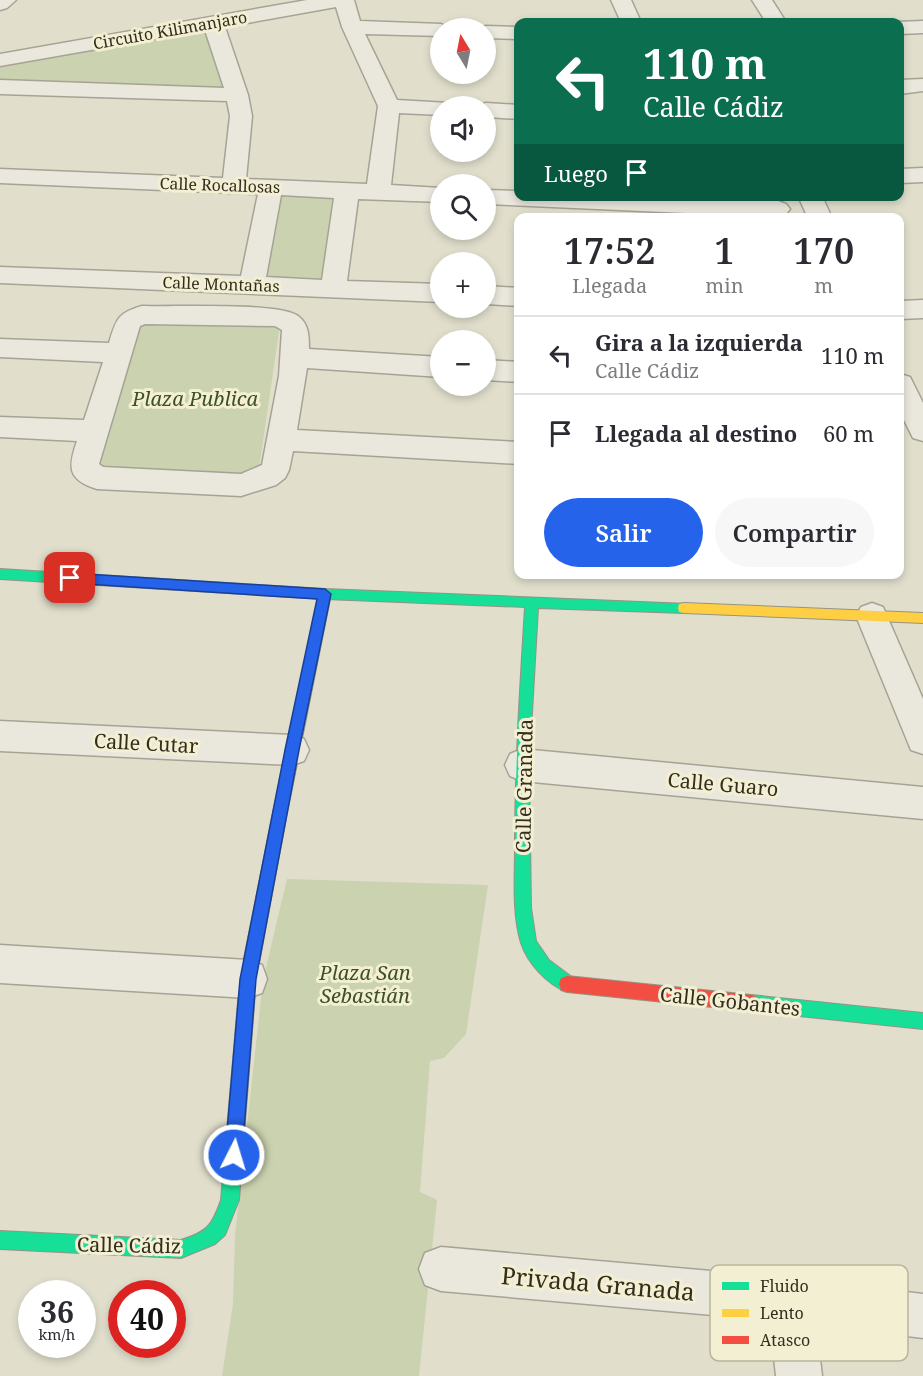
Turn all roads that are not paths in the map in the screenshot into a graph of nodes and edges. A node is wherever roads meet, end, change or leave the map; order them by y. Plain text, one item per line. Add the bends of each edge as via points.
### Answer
1 (6, 0) edge
2 (342, 0) edge
3 (621, 0) edge
4 (762, 0) edge
5 (0, 4) edge
6 (629, 18) edge
7 (773, 18) edge
8 (213, 22) junction
9 (352, 27) junction
10 (923, 27) edge
11 (904, 28) edge
12 (430, 30) edge
13 (496, 32) edge
14 (514, 33) edge
15 (0, 60) edge
16 (923, 85) edge
17 (0, 87) edge
18 (904, 87) edge
19 (237, 95) junction
20 (389, 106) junction
21 (430, 108) edge
22 (496, 111) edge
23 (514, 112) edge
24 (923, 174) edge
25 (0, 176) edge
26 (904, 176) edge
27 (234, 186) junction
28 (271, 188) junction
29 (347, 191) junction
30 (378, 192) junction
31 (430, 194) edge
32 (496, 197) edge
33 (514, 198) edge
34 (706, 201) edge
35 (778, 209) dead end
36 (0, 276) edge
37 (252, 285) junction
38 (333, 288) junction
39 (430, 292) edge
40 (496, 296) edge
41 (514, 297) edge
42 (923, 309) edge
43 (904, 310) edge
44 (0, 348) edge
45 (118, 353) junction
46 (294, 358) junction
47 (430, 366) edge
48 (496, 371) edge
49 (514, 372) edge
50 (904, 392) edge
51 (0, 428) edge
52 (93, 431) junction
53 (923, 431) edge
54 (281, 440) junction
55 (514, 453) edge
56 (0, 574) edge
57 (325, 594) junction
58 (532, 603) junction
59 (873, 616) junction
60 (923, 618) edge
61 (0, 736) edge
62 (923, 739) edge
63 (292, 750) junction
64 (522, 765) junction
65 (923, 803) edge
66 (0, 964) edge
67 (543, 966) joint
68 (248, 979) junction
69 (923, 1021) edge
70 (0, 1240) edge
71 (441, 1269) dead end
72 (710, 1293) edge
73 (908, 1314) edge
74 (923, 1316) edge
75 (797, 1361) edge
76 (799, 1376) edge

1 - 5 street
2 - 8 street, Circuito Kilimanjaro
2 - 9 street
3 - 6 street
4 - 7 street
8 - 15 street, Circuito Kilimanjaro
8 - 19 street
9 - 12 street
9 - 20 street
10 - 11 street
13 - 14 street
16 - 18 street
17 - 19 street
19 - 27 street via 241,116
20 - 21 street
20 - 30 street
22 - 23 street
24 - 26 street
25 - 27 street, Calle Rocallosas
27 - 28 street, Calle Rocallosas
28 - 29 street, Calle Rocallosas
28 - 37 street
29 - 30 street, Calle Rocallosas
29 - 38 street
30 - 31 street, Calle Rocallosas
32 - 33 street
34 - 35 street
36 - 37 street, Calle Montañas
37 - 38 street, Calle Montañas
38 - 39 street, Calle Montañas
40 - 41 street
42 - 43 street
44 - 45 street
45 - 46 street via 128,324 142,315 276,317 287,320 295,330
45 - 52 street
46 - 47 street
46 - 54 street
48 - 49 street
50 - 53 street
51 - 52 street
52 - 54 street via 85,469 97,478 108,479 241,485 275,470
54 - 55 street
56 - 57 street
57 - 58 street
57 - 63 street, Calle Cádiz
58 - 59 street
58 - 64 street, Calle Granada
59 - 60 street
59 - 62 street
61 - 63 street, Calle Cutar
63 - 68 street, Calle Cádiz
64 - 65 street, Calle Guaro
64 - 67 street, Calle Granada via 523,908 529,943
66 - 68 street
67 - 69 street, Calle Gobantes via 565,984
68 - 70 street, Calle Cádiz via 230,1200 222,1224 209,1240 181,1249
71 - 72 street, Privada Granada
73 - 74 street
75 - 76 street

